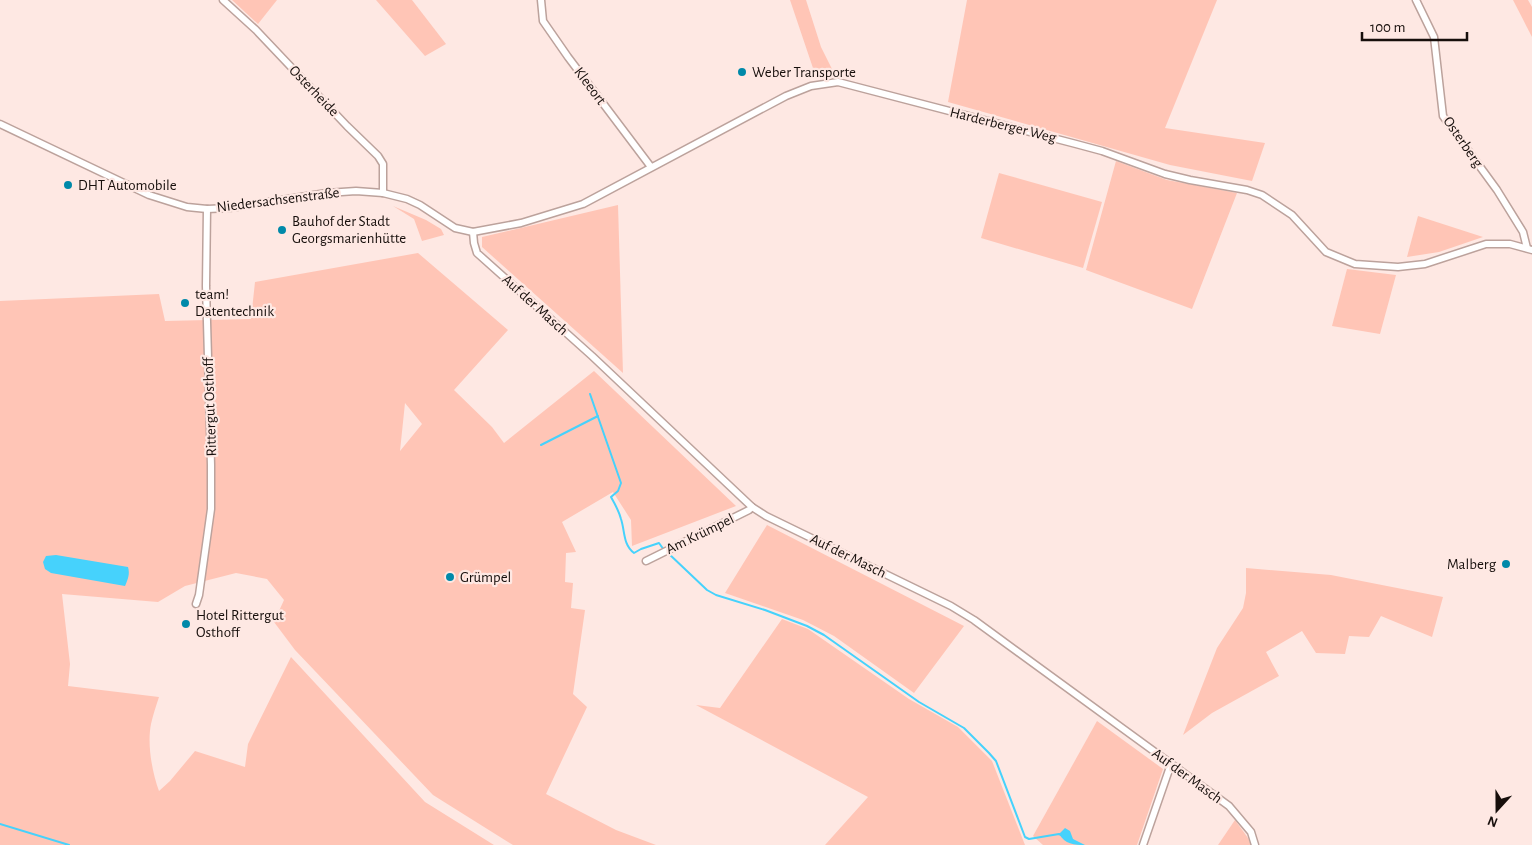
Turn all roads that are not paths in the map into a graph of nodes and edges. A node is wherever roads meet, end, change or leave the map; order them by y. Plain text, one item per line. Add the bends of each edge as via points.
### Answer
1 (223, 0) edge
2 (541, 0) edge
3 (1416, 0) edge
4 (0, 124) edge
5 (651, 167) junction
6 (383, 193) junction
7 (207, 209) junction
8 (473, 232) junction
9 (1530, 249) edge
10 (752, 507) junction
11 (646, 561) dead end
12 (196, 604) dead end
13 (1171, 764) junction
14 (1143, 845) edge
15 (1255, 845) edge

1 - 6 street, Osterheide via 378,156 383,164
2 - 5 street, Kleeort via 543,21
3 - 9 street, Osterberg via 1434,37 1443,116 1497,190
4 - 7 street, Niedersachsenstraße via 149,195
5 - 8 street, Harderberger Weg via 583,204 520,223
5 - 9 street, Harderberger Weg via 786,96 811,86 838,82 1102,151 1165,174 1262,195 1292,215 1326,252 1355,264 1398,267 1425,264 1486,244 1510,244
6 - 7 street, Niedersachsenstraße via 327,193
6 - 8 street, Niedersachsenstraße via 407,199 455,228
7 - 12 street, Rittergut Osthoff via 211,510
8 - 10 street, Auf der Masch via 477,252
10 - 11 street, Am Krümpel
10 - 13 street, Auf der Masch via 951,606
13 - 14 street
13 - 15 street, Auf der Masch via 1228,806 1251,832

